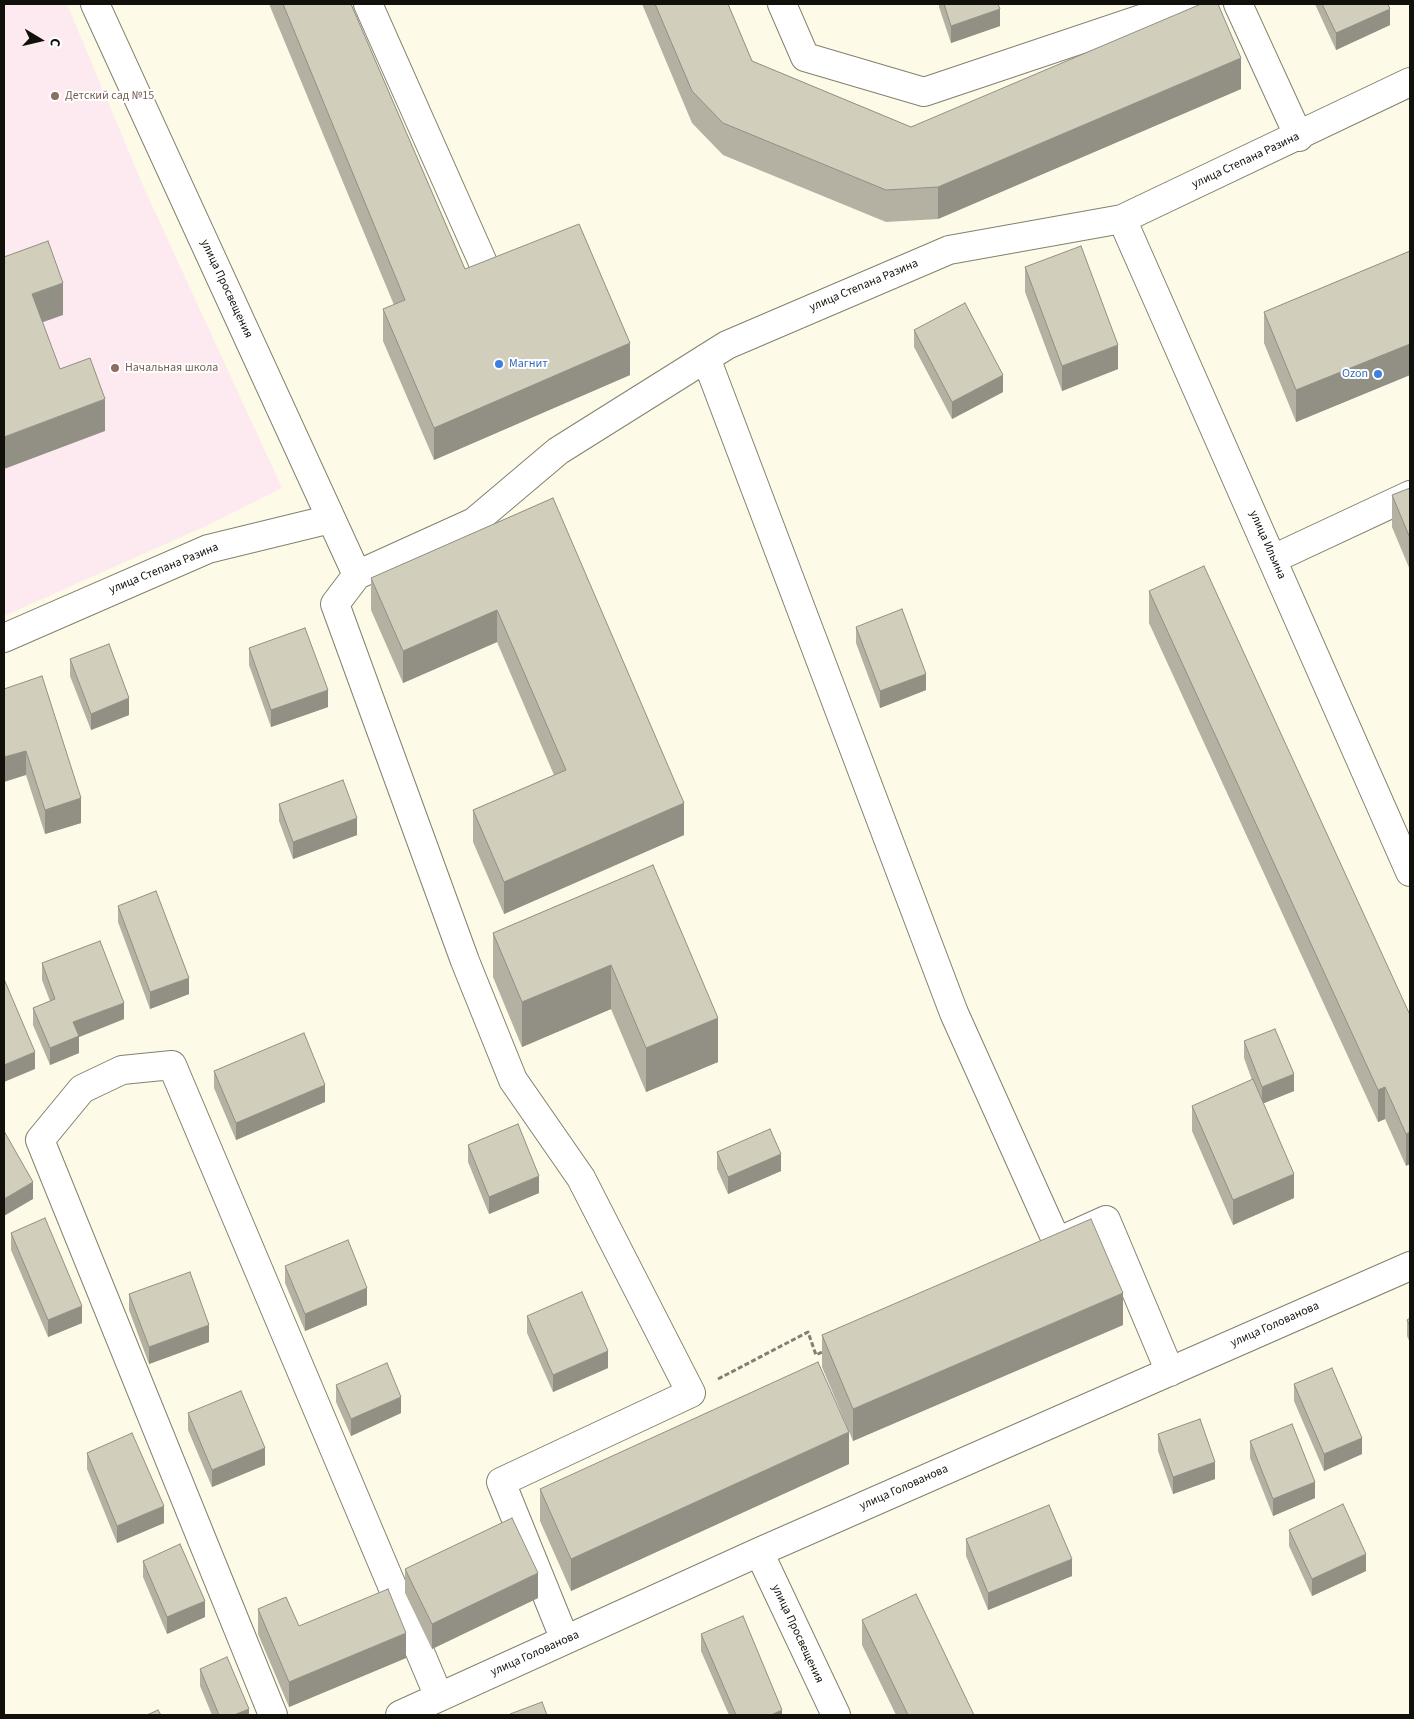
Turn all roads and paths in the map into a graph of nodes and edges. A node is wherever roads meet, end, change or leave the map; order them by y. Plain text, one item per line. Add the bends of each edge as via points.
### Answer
1 (95, 4) edge
2 (368, 4) edge
3 (782, 4) edge
4 (1186, 4) edge
5 (1238, 4) edge
6 (1410, 82) edge
7 (1299, 137) junction
8 (1122, 219) junction
9 (488, 274) edge
10 (706, 358) junction
11 (1410, 495) edge
12 (331, 520) junction
13 (1273, 559) junction
14 (357, 575) junction
15 (4, 638) edge
16 (1410, 872) edge
17 (1410, 1266) edge
18 (825, 1350) edge
19 (1170, 1372) junction
20 (691, 1393) junction
21 (759, 1552) junction
22 (565, 1640) junction
23 (439, 1697) junction
24 (273, 1715) edge
25 (400, 1715) edge
26 (836, 1715) edge

1 - 12 street, улица Просвещения
2 - 9 street
3 - 4 street via 805,57 924,92
5 - 7 street
6 - 7 street, улица Степана Разина
7 - 8 street, улица Степана Разина
8 - 10 street, улица Степана Разина via 948,250 727,344
8 - 13 street, улица Ильина
10 - 14 street, улица Степана Разина via 558,451 474,522
10 - 19 street via 954,1013 1057,1242 1106,1220
11 - 13 street
12 - 14 street, улица Просвещения
12 - 15 street, улица Степана Разина via 208,549
13 - 16 street, улица Ильина
14 - 20 street via 334,604 465,961 513,1080 581,1178
17 - 19 street, улица Голованова
18 - 20 path via 816,1355 808,1332
19 - 21 street, улица Голованова
20 - 22 street via 501,1482
21 - 22 street, улица Голованова
21 - 26 street, улица Просвещения
22 - 23 street, улица Голованова
23 - 24 street via 172,1065 122,1070 82,1089 40,1140
23 - 25 street, улица Голованова

